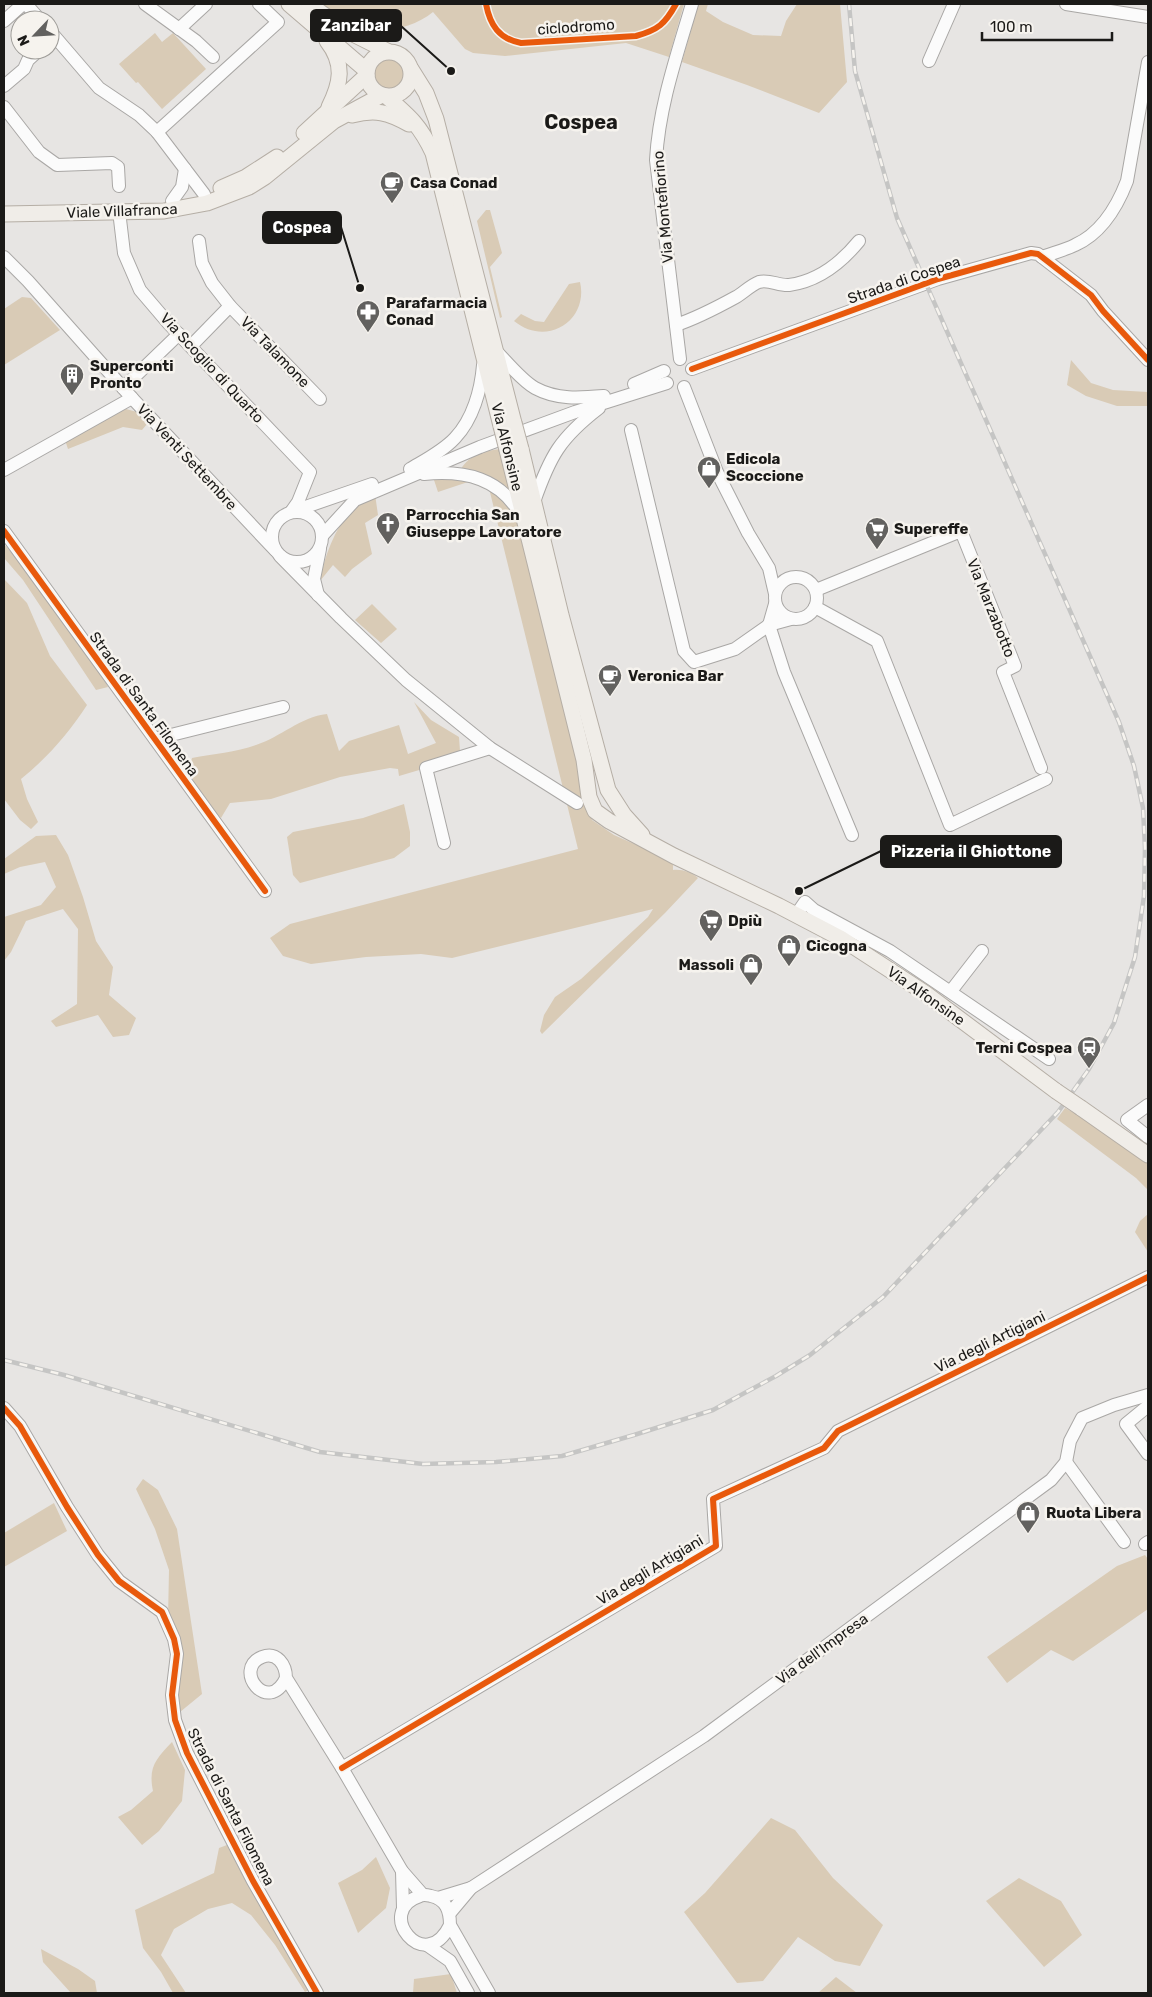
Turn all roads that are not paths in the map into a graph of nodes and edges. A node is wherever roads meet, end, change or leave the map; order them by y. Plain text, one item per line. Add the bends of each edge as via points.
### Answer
1 (24, 4) edge
2 (206, 4) edge
3 (259, 4) edge
4 (289, 4) edge
5 (309, 4) edge
6 (692, 4) edge
7 (954, 4) edge
8 (1066, 4) edge
9 (152, 6) edge
10 (1148, 17) edge
11 (4, 21) edge
12 (178, 28) junction
13 (320, 32) junction
14 (60, 46) edge
15 (387, 51) junction
16 (241, 56) junction
17 (213, 57) junction
18 (28, 60) edge
19 (929, 61) dead end
20 (1148, 62) edge
21 (411, 69) junction
22 (367, 73) junction
23 (218, 76) junction
24 (4, 86) edge
25 (384, 95) junction
26 (4, 107) edge
27 (331, 117) junction
28 (157, 132) junction
29 (433, 153) junction
30 (185, 169) junction
31 (119, 186) dead end
32 (204, 194) junction
33 (172, 201) junction
34 (4, 204) edge
35 (119, 211) junction
36 (4, 214) edge
37 (199, 241) dead end
38 (859, 241) dead end
39 (4, 257) edge
40 (1042, 257) junction
41 (230, 306) junction
42 (676, 325) junction
43 (179, 334) junction
44 (191, 346) junction
45 (490, 354) junction
46 (680, 359) junction
47 (1148, 360) edge
48 (692, 369) junction
49 (666, 377) junction
50 (684, 387) junction
51 (123, 388) junction
52 (132, 398) junction
53 (320, 399) dead end
54 (605, 399) junction
55 (632, 430) dead end
56 (514, 450) junction
57 (4, 470) edge
58 (410, 473) junction
59 (534, 502) junction
60 (313, 505) junction
61 (287, 514) junction
62 (316, 521) junction
63 (254, 528) junction
64 (528, 529) junction
65 (4, 531) edge
66 (322, 541) junction
67 (277, 553) junction
68 (769, 568) junction
69 (786, 579) junction
70 (816, 590) junction
71 (318, 595) junction
72 (775, 599) junction
73 (815, 607) junction
74 (791, 619) junction
75 (769, 625) junction
76 (283, 707) dead end
77 (155, 740) junction
78 (490, 748) junction
79 (608, 790) junction
80 (583, 800) junction
81 (852, 835) dead end
82 (650, 843) junction
83 (444, 844) dead end
84 (265, 891) dead end
85 (796, 915) junction
86 (982, 951) dead end
87 (951, 991) junction
88 (1049, 1059) dead end
89 (1148, 1104) edge
90 (1148, 1137) edge
91 (1148, 1155) edge
92 (1148, 1277) edge
93 (1148, 1395) edge
94 (1148, 1406) edge
95 (4, 1408) edge
96 (1148, 1454) edge
97 (1066, 1462) junction
98 (1124, 1542) dead end
99 (286, 1678) dead end
100 (342, 1768) junction
101 (402, 1871) junction
102 (471, 1888) junction
103 (423, 1895) junction
104 (438, 1898) junction
105 (403, 1908) junction
106 (450, 1919) junction
107 (427, 1945) junction
108 (480, 1980) junction
109 (467, 1992) edge
110 (317, 1993) edge
111 (488, 1993) edge

1 - 11 street
2 - 12 street
3 - 16 street via 278,22
4 - 13 main road
5 - 15 main road via 345,30
6 - 42 street, Via Montefiorino via 672,68 657,139 657,174
7 - 19 street
8 - 10 street
9 - 12 street
12 - 17 street
13 - 22 main road
13 - 27 main road, Viale Villafranca via 336,52 340,73
14 - 28 street via 99,88 139,115
15 - 21 main road via 403,56
15 - 22 main road via 372,60
16 - 17 street
16 - 23 street
17 - 23 street
18 - 24 street via 24,69
20 - 40 street via 1127,181 1121,198 1096,232 1076,245
21 - 25 main road via 406,89
21 - 45 main road, Via Alfonsine via 426,93 436,119
22 - 25 main road via 370,85
22 - 27 main road, Viale Villafranca
23 - 28 street
25 - 27 main road, Viale Villafranca
25 - 29 main road, Via Alfonsine via 413,119
26 - 31 street via 38,152 57,165 112,163 118,167
27 - 29 main road, Viale Villafranca via 373,112 392,114 421,135
27 - 32 main road, Viale Villafranca via 270,162 237,181
27 - 35 main road, Viale Villafranca via 273,172 232,195 181,209
28 - 30 street
29 - 45 main road, Via Alfonsine
30 - 32 street
30 - 33 street via 182,187
32 - 33 main road, Viale Villafranca
33 - 34 main road, Viale Villafranca
35 - 36 main road, Viale Villafranca
35 - 43 street, Via Scoglio di Quarto via 124,253 140,290
37 - 41 street, Via Talamone via 202,263
38 - 42 street via 843,260 805,282 787,285 769,281 758,283 701,316
39 - 51 street, Via Venti Settembre
40 - 47 street via 1091,296
40 - 48 street, Strada di Cospea via 1031,253 938,279
41 - 44 street, Via Talamone
41 - 53 street, Via Talamone
42 - 46 street, Via Montefiorino
43 - 44 street, Via Scoglio di Quarto
43 - 51 street
44 - 61 street, Via Scoglio di Quarto via 310,472 298,502
45 - 54 street via 533,387 551,395
45 - 56 main road, Via Alfonsine, bridge
45 - 58 street via 472,413 456,437
46 - 48 street
46 - 49 street via 668,363
48 - 50 street via 692,378
49 - 50 street via 673,387
49 - 54 street
50 - 68 street via 717,472
51 - 52 street, Via Venti Settembre
52 - 57 street
52 - 63 street, Via Venti Settembre
54 - 58 street
54 - 59 street via 560,444 542,477
55 - 75 street via 684,650 694,662 735,649
56 - 59 main road, Via Alfonsine
56 - 64 main road, Via Alfonsine
58 - 60 street
58 - 64 street via 456,472 493,485 506,494
58 - 66 street via 355,500
59 - 79 main road, Via Alfonsine
60 - 61 street
60 - 62 street
61 - 62 street via 305,513
61 - 63 street, Via Venti Settembre
61 - 67 street via 273,528
62 - 66 street
63 - 67 street, Via Venti Settembre
64 - 80 main road, Via Alfonsine via 584,760
65 - 77 street, Strada di Santa Filomena
66 - 67 street via 318,552 307,561 292,562
66 - 71 street via 314,579
67 - 71 street, Via Venti Settembre
68 - 69 street
68 - 72 street
69 - 70 street via 800,577
69 - 72 street
70 - 73 street
70 - 73 street, Via Marzabotto via 961,531 1014,666 1002,672 1044,774 950,825 877,641
71 - 78 street, Via Venti Settembre via 406,680
72 - 74 street via 780,612
72 - 75 street
73 - 74 street via 805,618
74 - 75 street
75 - 81 street via 784,672
76 - 77 street
77 - 84 street, Strada di Santa Filomena
78 - 80 street, Via Venti Settembre
78 - 83 street via 426,768
79 - 80 street via 598,797
79 - 82 main road, Via Alfonsine via 624,815
80 - 82 main road, Via Alfonsine via 595,811
82 - 85 main road, Via Alfonsine
85 - 87 street, Via Alfonsine via 805,902
85 - 91 main road, Via Alfonsine, bridge via 842,939 925,993
86 - 87 street, Via Alfonsine
87 - 88 street, Via Alfonsine
89 - 90 street via 1128,1120
92 - 100 street, Via degli Artigiani via 838,1431 824,1448 713,1499 716,1546
93 - 97 street, Via dell'Impresa via 1082,1418 1070,1441
94 - 96 street via 1126,1424
95 - 110 street, Strada di Santa Filomena via 20,1426 98,1555 119,1581 162,1612 178,1654 172,1695 175,1720 187,1753 253,1881
97 - 98 street
97 - 102 street, Via dell'Impresa via 1051,1480 704,1736
99 - 100 street
100 - 101 street
101 - 103 street
101 - 105 street
102 - 104 street, Via dell'Impresa
102 - 106 street, Via dell'Impresa
103 - 104 street
103 - 105 street via 411,1899
104 - 106 street via 445,1904
105 - 107 street via 400,1921 404,1933 414,1942
106 - 107 street via 445,1935
106 - 108 street
107 - 109 street via 450,1961
108 - 109 street
108 - 111 street

